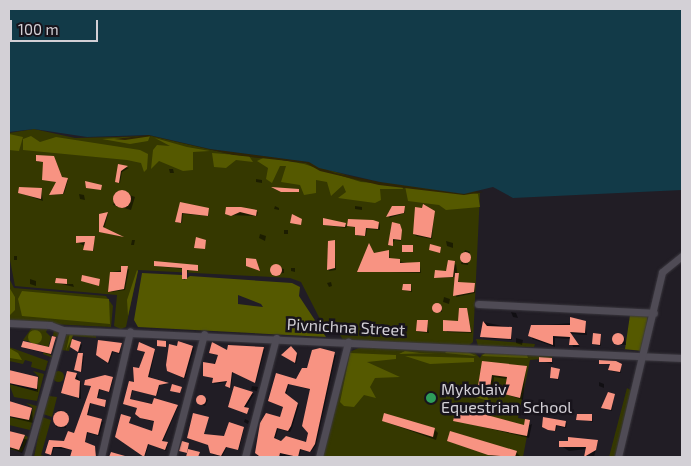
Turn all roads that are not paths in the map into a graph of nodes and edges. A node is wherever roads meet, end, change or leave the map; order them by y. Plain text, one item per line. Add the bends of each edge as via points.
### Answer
1 (682, 256) edge
2 (478, 304) dead end
3 (654, 313) junction
4 (9, 323) edge
5 (63, 330) junction
6 (130, 331) junction
7 (204, 334) junction
8 (276, 338) junction
9 (348, 342) junction
10 (644, 356) junction
11 (682, 358) edge
12 (27, 457) edge
13 (101, 457) edge
14 (172, 457) edge
15 (245, 457) edge
16 (319, 457) edge
17 (618, 457) edge

1 - 3 street via 662,272
2 - 3 street
3 - 10 street
4 - 5 street, Pivnichna Street via 50,324
5 - 6 street, Pivnichna Street
5 - 12 street
6 - 7 street, Pivnichna Street
6 - 13 street
7 - 8 street, Pivnichna Street
7 - 14 street
8 - 9 street, Pivnichna Street
8 - 15 street
9 - 10 street, Pivnichna Street via 504,353 592,351
9 - 16 street
10 - 11 street, Pivnichna Street
10 - 17 street

